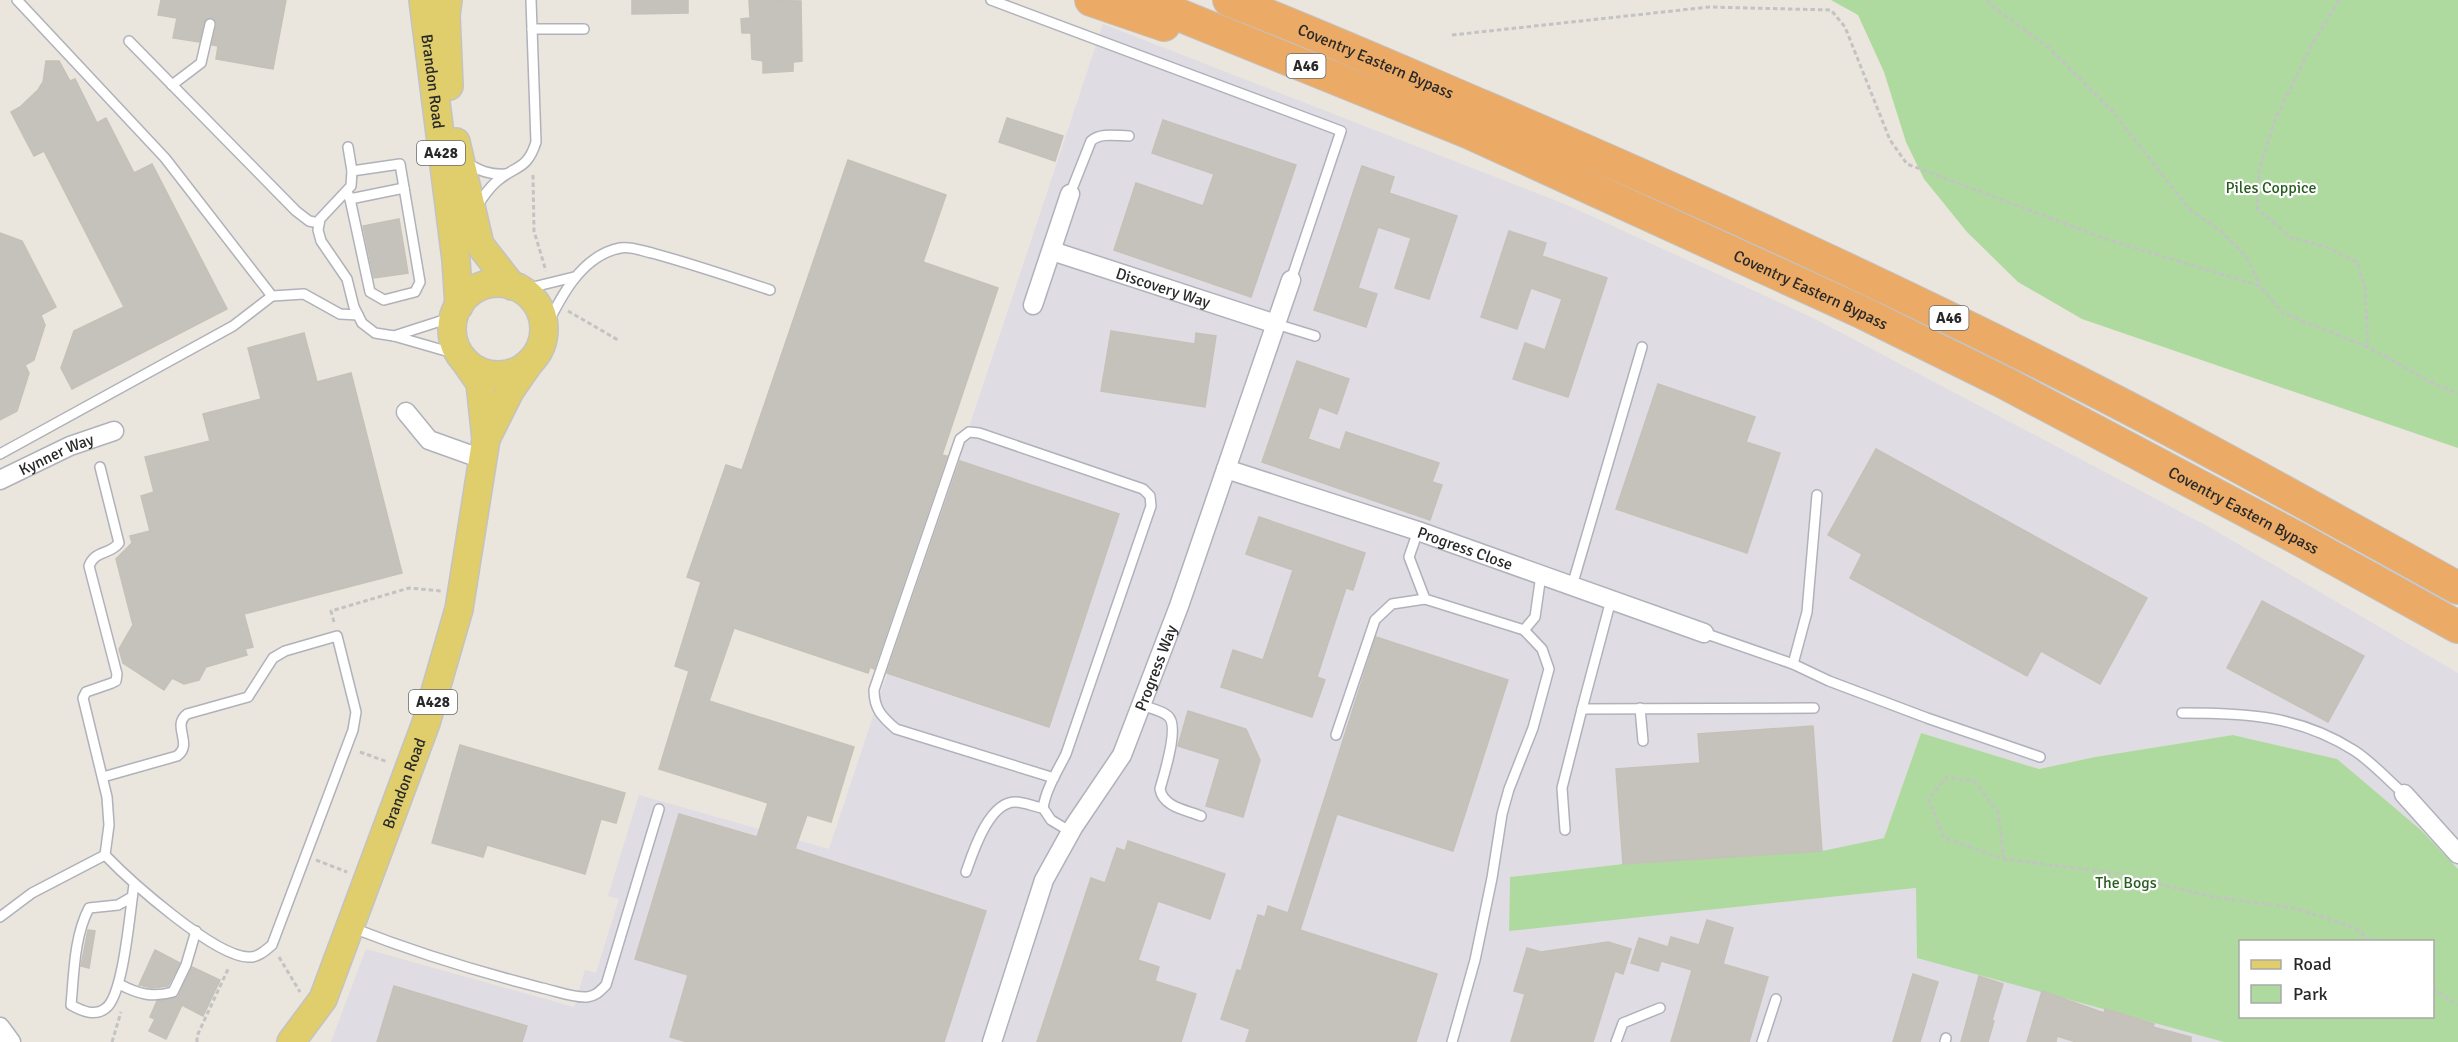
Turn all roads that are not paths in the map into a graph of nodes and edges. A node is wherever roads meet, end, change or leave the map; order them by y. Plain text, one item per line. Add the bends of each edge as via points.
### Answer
1 (17, 0) edge
2 (423, 0) edge
3 (448, 0) edge
4 (531, 0) edge
5 (991, 0) edge
6 (1091, 0) edge
7 (1142, 0) edge
8 (1229, 0) edge
9 (1271, 0) edge
10 (210, 24) dead end
11 (532, 29) junction
12 (584, 29) dead end
13 (129, 41) dead end
14 (1424, 81) junction
15 (172, 85) junction
16 (1470, 133) junction
17 (1129, 136) dead end
18 (348, 147) dead end
19 (458, 153) junction
20 (352, 171) junction
21 (510, 174) junction
22 (404, 188) junction
23 (1070, 194) joint
24 (348, 196) junction
25 (472, 213) junction
26 (319, 223) junction
27 (1052, 251) junction
28 (574, 277) junction
29 (1291, 280) joint
30 (516, 288) junction
31 (770, 290) dead end
32 (272, 296) junction
33 (1033, 305) dead end
34 (456, 311) junction
35 (358, 315) junction
36 (1276, 324) junction
37 (553, 326) junction
38 (394, 336) junction
39 (1315, 336) dead end
40 (1642, 347) dead end
41 (462, 358) junction
42 (531, 362) junction
43 (406, 412) dead end
44 (114, 431) dead end
45 (484, 449) junction
46 (0, 454) edge
47 (100, 467) dead end
48 (1226, 468) junction
49 (0, 480) edge
50 (1817, 495) dead end
51 (1418, 531) junction
52 (1541, 575) junction
53 (1572, 586) junction
54 (2458, 588) edge
55 (1425, 599) junction
56 (1611, 600) junction
57 (2458, 627) edge
58 (1524, 630) junction
59 (1704, 633) joint
60 (1793, 664) junction
61 (1141, 705) junction
62 (1641, 708) junction
63 (1814, 708) dead end
64 (1582, 709) junction
65 (2182, 713) dead end
66 (1336, 735) dead end
67 (1643, 741) dead end
68 (2040, 757) dead end
69 (103, 777) junction
70 (1054, 778) junction
71 (2404, 794) joint
72 (1043, 808) junction
73 (659, 809) dead end
74 (1201, 816) dead end
75 (1565, 830) dead end
76 (1071, 832) junction
77 (2458, 854) edge
78 (105, 855) junction
79 (966, 872) dead end
80 (134, 885) junction
81 (132, 897) junction
82 (0, 917) edge
83 (350, 927) junction
84 (196, 931) junction
85 (119, 984) junction
86 (1776, 999) dead end
87 (1660, 1008) dead end
88 (0, 1027) edge
89 (11, 1042) edge
90 (291, 1042) edge
91 (992, 1042) edge
92 (1452, 1042) edge
93 (1616, 1042) edge
94 (1762, 1042) edge

1 - 32 lane via 165,158
2 - 34 main road, Brandon Road / A428 via 456,260
3 - 19 main road, Brandon Road / A428 via 448,81
4 - 11 lane
5 - 29 lane via 1341,131
6 - 16 highway via 1154,20 1328,93
7 - 16 highway, Coventry Eastern Bypass / A46
8 - 14 highway, Coventry Eastern Bypass / A46
9 - 14 highway
10 - 15 lane via 201,63
11 - 12 lane
11 - 21 lane via 536,142 532,155
13 - 15 lane
14 - 54 highway, Coventry Eastern Bypass / A46 via 1749,223 1937,312 2278,488
15 - 26 lane via 296,211
16 - 57 highway, Coventry Eastern Bypass / A46 via 1859,311 1995,378
17 - 23 lane via 1096,136
18 - 20 lane
19 - 21 lane via 480,171
19 - 25 main road, Brandon Road / A428
20 - 22 lane via 400,164
20 - 24 lane
21 - 25 lane via 487,191
22 - 24 lane
22 - 24 lane via 419,288 410,295 384,300 370,292
23 - 27 street
24 - 26 lane via 325,212
25 - 30 main road, Brandon Road / A428 via 480,245
26 - 35 lane via 321,241 347,279
27 - 33 street
27 - 36 street, Discovery Way
28 - 30 lane
28 - 31 lane via 621,247 673,258
28 - 37 lane
29 - 36 street, Progress Way
30 - 34 main road via 496,284 480,287 467,295
30 - 37 main road via 534,302
32 - 35 lane via 304,294 340,314
32 - 46 lane via 233,326
34 - 38 lane
34 - 41 main road via 453,337
35 - 38 lane via 375,333
36 - 39 lane
36 - 48 street, Progress Way
37 - 42 main road
38 - 41 lane
40 - 53 lane
41 - 42 main road via 479,371 497,375 514,372
41 - 45 main road, Brandon Road / A428 via 480,383
42 - 45 main road, Brandon Road / A428 via 510,391
43 - 45 street via 429,440
44 - 49 street, Kynner Way via 70,446
45 - 83 main road, Brandon Road / A428 via 459,609 429,713
47 - 69 lane via 119,539 116,547 93,558 89,566 117,674 116,681 84,695
48 - 51 street, Progress Close
48 - 61 street, Progress Way
50 - 60 lane via 1807,612
51 - 52 street, Progress Close
51 - 55 lane via 1409,556
52 - 53 street, Progress Close
52 - 58 lane via 1535,617
53 - 56 street, Progress Close
55 - 58 lane
55 - 66 lane via 1392,604 1375,620
56 - 59 street, Progress Close
56 - 64 lane
58 - 92 lane via 1542,649 1549,669 1502,814 1475,960
59 - 60 lane
60 - 68 lane via 1927,718
61 - 74 lane via 1165,714 1172,722 1173,739 1161,796 1168,804
61 - 76 street, Progress Way via 1122,755
62 - 63 lane
62 - 64 lane
62 - 67 lane
64 - 75 lane via 1562,788
65 - 71 lane via 2245,713 2301,725 2355,752
69 - 78 lane via 109,825
69 - 84 lane via 177,756 184,749 180,723 187,714 248,697 273,658 337,636 356,712 272,945 250,958 225,952
70 - 70 lane via 1066,754 1151,506 1150,496 1143,489 969,432 960,439 874,690 874,703 896,729
70 - 72 lane
71 - 77 street
72 - 76 lane via 1051,820
72 - 79 lane via 1015,802 1002,806 981,832
73 - 83 lane via 606,985 597,994 577,996 531,985 390,943
76 - 91 street, Progress Way via 1044,880
78 - 80 lane
78 - 82 lane via 32,892
80 - 81 lane
80 - 84 lane
81 - 85 lane
81 - 85 lane via 118,905 89,908 80,929 71,1005 82,1012 106,1009
83 - 90 main road, Brandon Road / A428 via 323,999
84 - 85 lane via 173,992 160,996 139,994
86 - 94 lane
87 - 93 lane via 1623,1023
88 - 89 street

